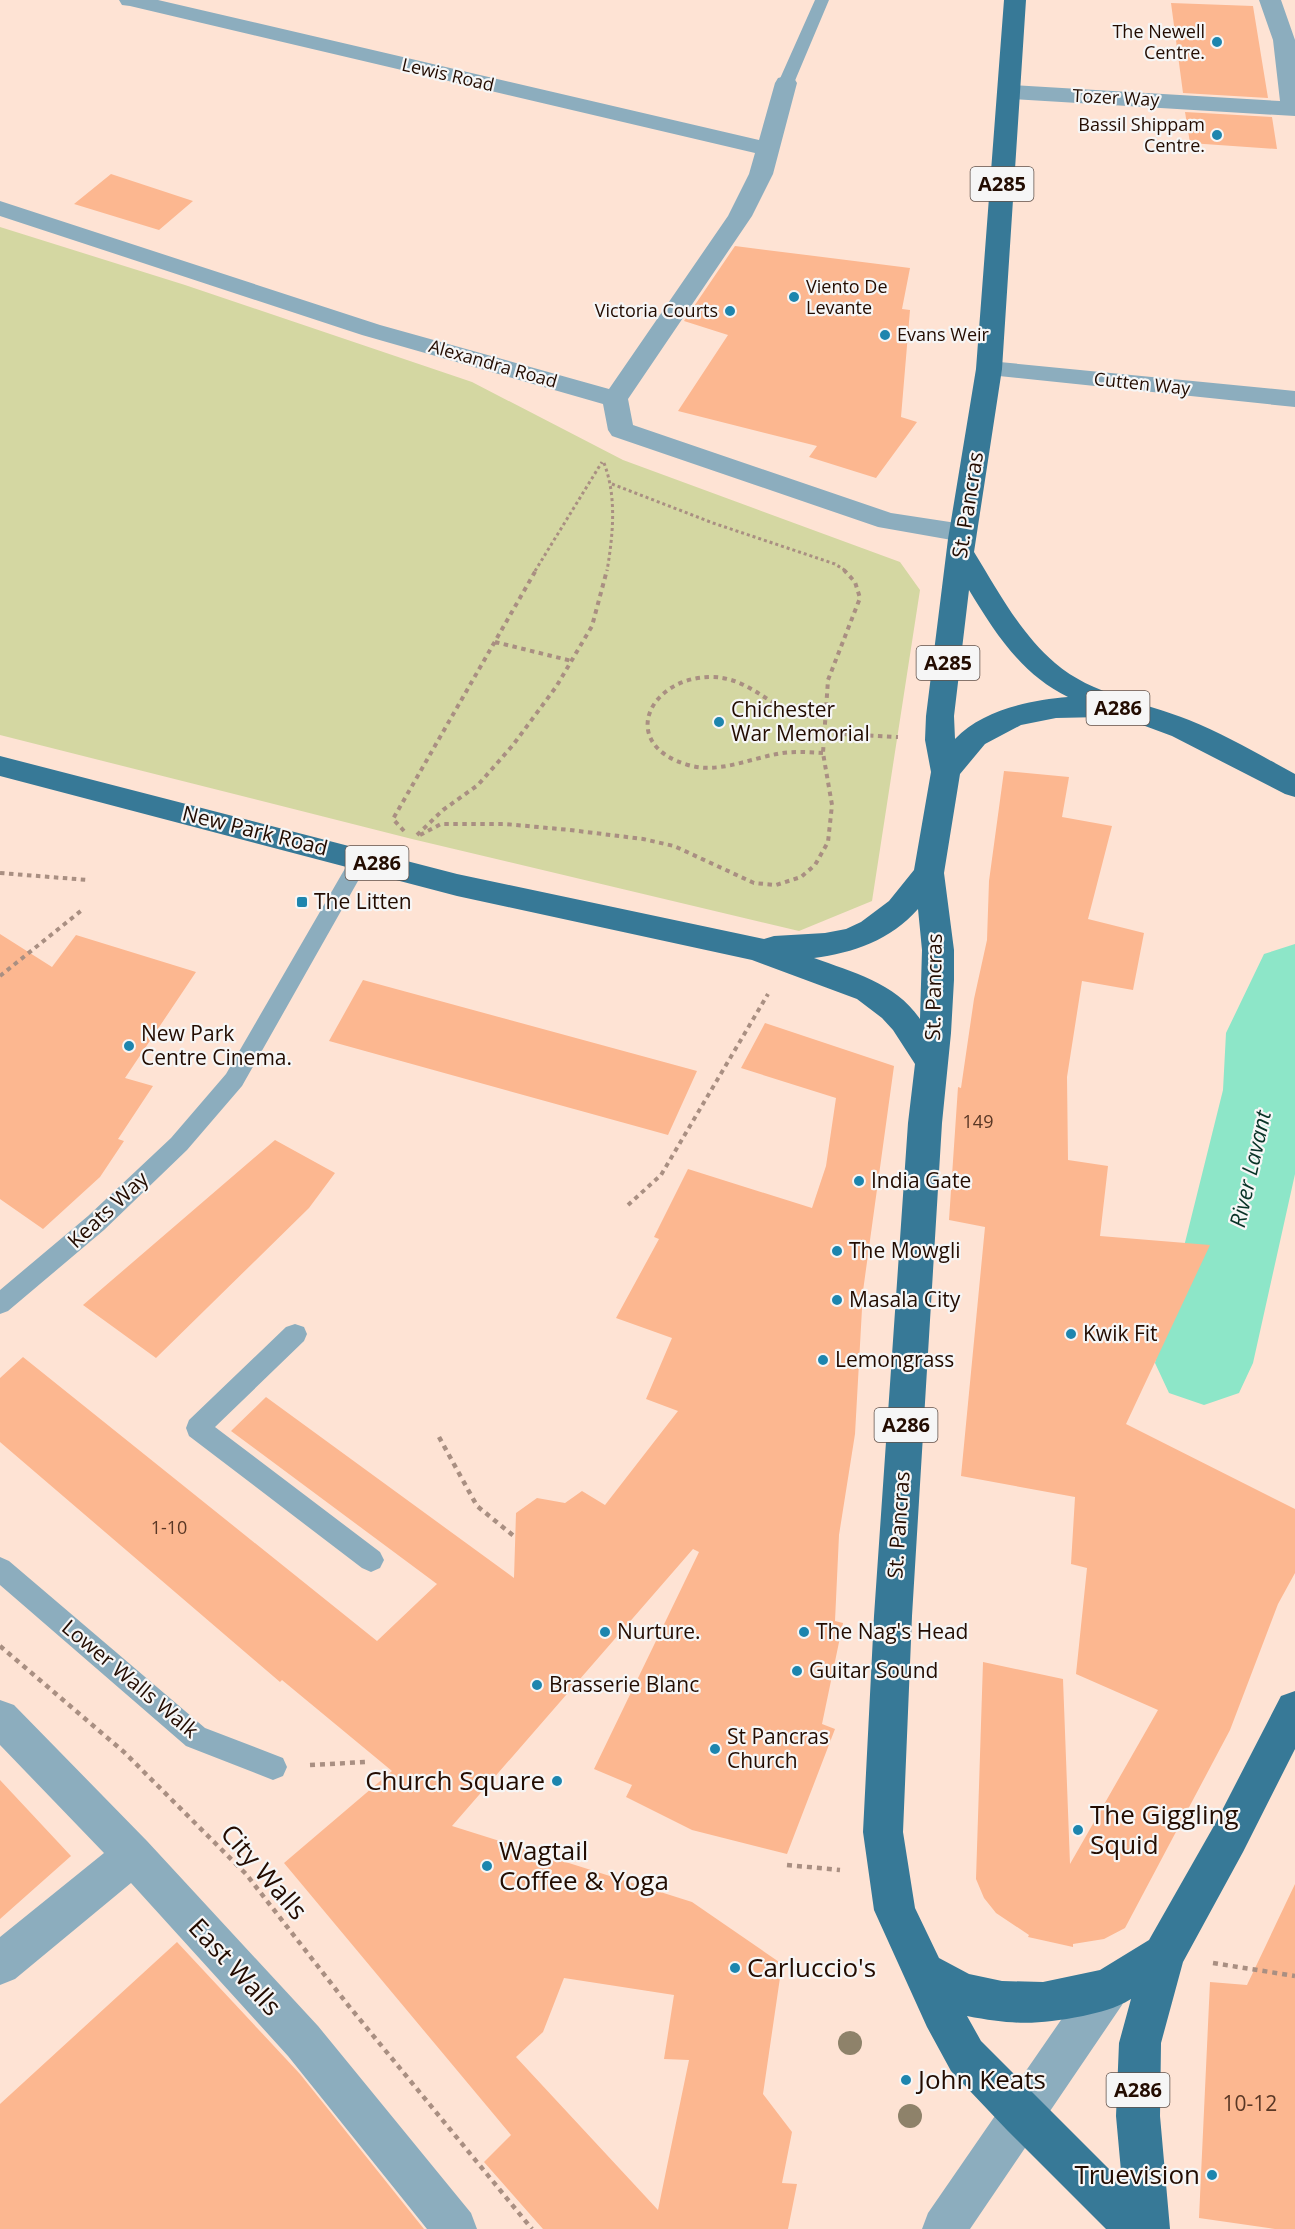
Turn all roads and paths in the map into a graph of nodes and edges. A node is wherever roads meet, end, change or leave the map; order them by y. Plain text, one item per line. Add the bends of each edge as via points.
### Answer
1 (130, 0) edge
2 (822, 0) edge
3 (1015, 0) edge
4 (1270, 0) edge
5 (786, 83) joint
6 (1010, 92) junction
7 (1293, 109) edge
8 (766, 149) junction
9 (0, 208) edge
10 (989, 369) junction
11 (615, 399) junction
12 (1295, 399) edge
13 (612, 484) junction
14 (962, 543) junction
15 (495, 642) junction
16 (572, 661) junction
17 (1117, 708) junction
18 (825, 717) junction
19 (824, 733) junction
20 (940, 740) junction
21 (823, 753) junction
22 (0, 766) edge
23 (946, 772) junction
24 (1295, 787) edge
25 (406, 832) dead end
26 (361, 858) junction
27 (0, 873) edge
28 (929, 873) junction
29 (88, 880) dead end
30 (82, 910) dead end
31 (758, 949) junction
32 (788, 960) junction
33 (0, 976) edge
34 (931, 1062) junction
35 (628, 1205) dead end
36 (0, 1304) edge
37 (296, 1334) dead end
38 (439, 1437) dead end
39 (515, 1537) dead end
40 (371, 1560) dead end
41 (0, 1569) edge
42 (0, 1646) edge
43 (1295, 1709) edge
44 (0, 1718) edge
45 (366, 1762) dead end
46 (273, 1767) joint
47 (133, 1855) junction
48 (1164, 1955) junction
49 (0, 1964) edge
50 (923, 1972) junction
51 (1295, 1976) edge
52 (1107, 1990) junction
53 (1021, 2115) junction
54 (455, 2229) edge
55 (532, 2229) edge
56 (944, 2229) edge
57 (1138, 2229) edge
58 (1148, 2229) edge

1 - 8 street, Lewis Road
2 - 5 lane
3 - 6 main road, St. Pancras / A285
4 - 7 street via 1284,40
5 - 8 street
6 - 7 street, Tozer Way
6 - 10 main road, St. Pancras / A285
8 - 11 street via 760,174 740,216
9 - 11 street, Alexandra Road via 372,330
10 - 12 street, Cutten Way
10 - 14 main road, St. Pancras / A285
11 - 14 street via 621,430
13 - 15 path via 603,459
13 - 16 path via 612,541 605,585 592,626
13 - 18 path via 849,572 859,585 860,598 828,680
14 - 17 main road via 995,609 1030,655 1064,683
14 - 20 main road, St. Pancras / A285
15 - 16 path
15 - 25 path via 393,819
16 - 21 path via 513,745 478,785 412,839 441,824 505,824 643,839 697,854 754,883 776,885 801,877 815,865 828,842 831,805
17 - 23 main road, A286 via 1046,710 1020,715 973,738
17 - 24 main road, A286 via 1164,722
18 - 19 path
18 - 21 path via 794,713 738,681 705,677 661,693 651,703 645,727 658,750 687,765 720,769 784,753
19 - 20 path
19 - 21 path
20 - 23 main road, St. Pancras / A285
22 - 26 main road, New Park Road / A286
23 - 28 main road, St. Pancras / A286
26 - 31 main road, New Park Road / A286 via 457,885
26 - 36 lane, Keats Way via 234,1080 179,1144 96,1223
27 - 29 path
28 - 31 main road, New Park Road / A286 via 900,909 859,938 809,948
28 - 34 main road, St. Pancras / A286 via 938,950
30 - 33 path
31 - 32 main road, New Park Road / A286
32 - 34 main road, New Park Road / A286 via 845,980 885,1003 904,1021
32 - 35 path via 661,1175
34 - 50 main road, St. Pancras / A286 via 893,1616 883,1832 895,1910
37 - 40 lane via 198,1428
38 - 39 path via 477,1506
41 - 46 lane, Lower Walls Walk via 196,1737
42 - 55 path, City Walls via 124,1752 246,1874
43 - 48 main road, A286
44 - 47 street, East Walls
45 - 46 path
47 - 49 street
47 - 54 street, East Walls via 303,2041
48 - 51 path
48 - 52 main road, A286
48 - 58 main road, A286 via 1140,2043 1138,2116
50 - 52 main road, A286 via 963,1994 1002,2002 1043,2003
50 - 53 main road, A286 via 966,2056
52 - 53 street
53 - 56 street
53 - 57 main road, A286

